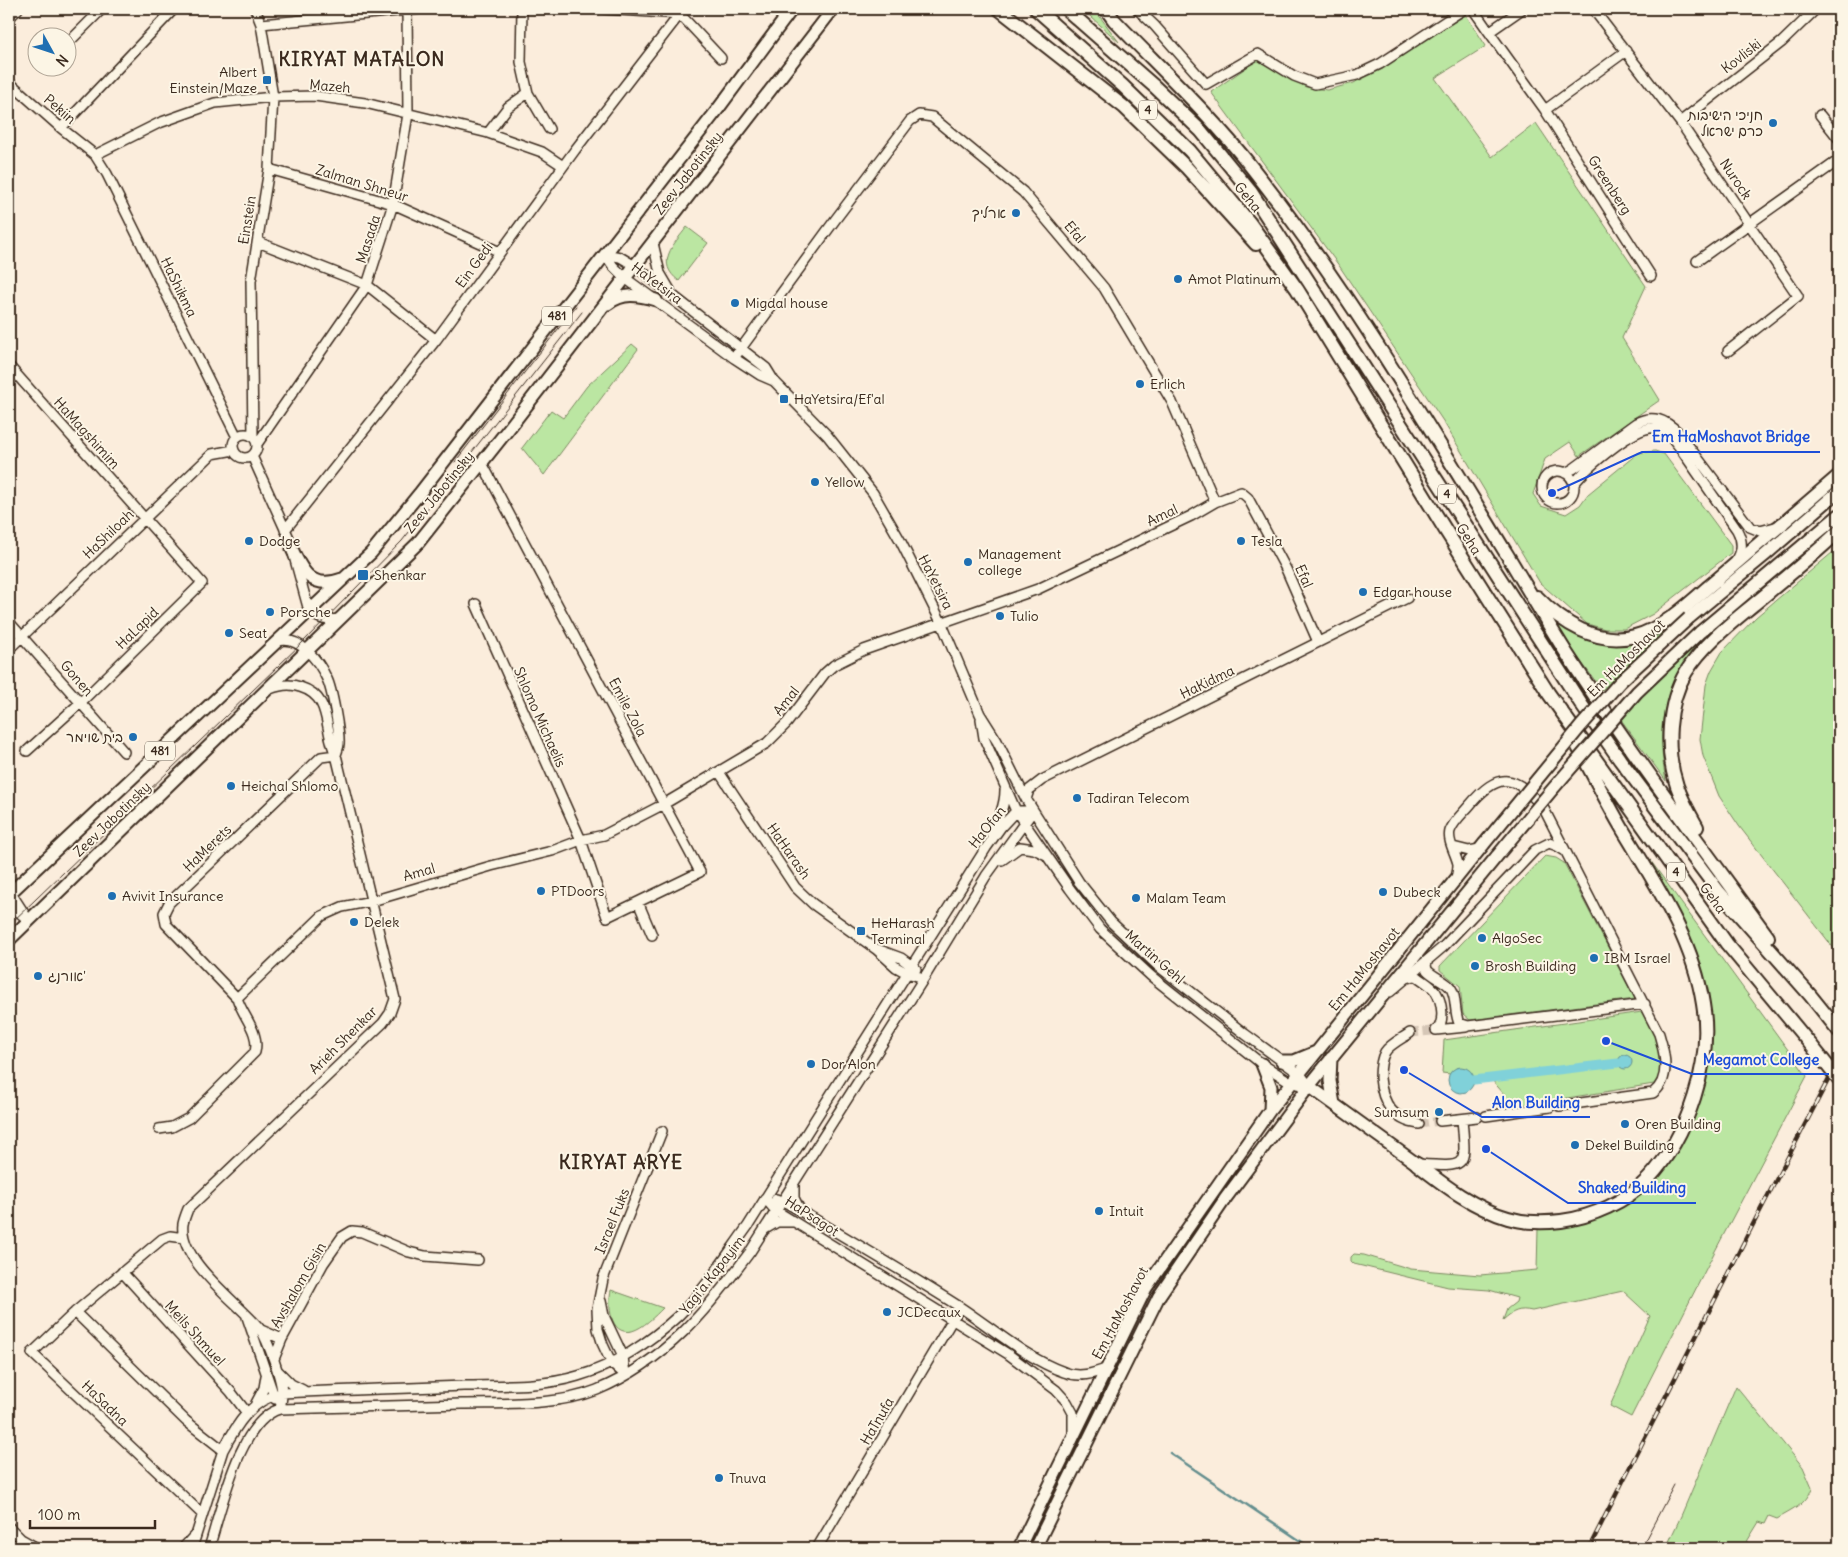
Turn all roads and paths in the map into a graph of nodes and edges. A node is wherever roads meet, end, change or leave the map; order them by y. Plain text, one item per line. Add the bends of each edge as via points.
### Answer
1 (18, 9) edge
2 (102, 9) edge
3 (174, 9) edge
4 (255, 9) edge
5 (406, 9) edge
6 (420, 9) edge
7 (522, 9) edge
8 (605, 9) edge
9 (833, 9) edge
10 (999, 9) edge
11 (1036, 9) edge
12 (1066, 9) edge
13 (1106, 9) edge
14 (1138, 9) edge
15 (1464, 9) edge
16 (1474, 9) edge
17 (1522, 9) edge
18 (1593, 9) edge
19 (1816, 9) edge
20 (678, 11) edge
21 (786, 12) edge
22 (9, 18) edge
23 (261, 24) junction
24 (1489, 32) junction
25 (78, 33) edge
26 (1626, 51) junction
27 (721, 58) dead end
28 (9, 82) edge
29 (528, 93) junction
30 (273, 97) junction
31 (1545, 110) junction
32 (408, 114) junction
33 (1820, 115) dead end
34 (1680, 122) junction
35 (61, 128) junction
36 (549, 129) dead end
37 (488, 133) junction
38 (1839, 139) edge
39 (95, 155) junction
40 (1839, 160) edge
41 (563, 166) junction
42 (269, 169) junction
43 (393, 204) junction
44 (1749, 224) junction
45 (258, 242) junction
46 (653, 243) junction
47 (500, 252) junction
48 (606, 254) junction
49 (1697, 261) dead end
50 (635, 266) junction
51 (1651, 276) dead end
52 (625, 278) junction
53 (367, 285) junction
54 (675, 297) junction
55 (1302, 299) junction
56 (656, 300) junction
57 (594, 317) junction
58 (436, 340) junction
59 (742, 347) junction
60 (1728, 351) dead end
61 (734, 358) junction
62 (9, 366) edge
63 (774, 381) junction
64 (235, 433) dead end
65 (255, 441) junction
66 (234, 450) junction
67 (252, 456) junction
68 (482, 463) junction
69 (1565, 473) junction
70 (1839, 475) edge
71 (1574, 484) junction
72 (1839, 491) edge
73 (1215, 502) junction
74 (1839, 515) edge
75 (144, 518) junction
76 (1782, 524) junction
77 (285, 530) junction
78 (1839, 531) edge
79 (292, 549) junction
80 (1730, 568) junction
81 (344, 578) junction
82 (1526, 586) junction
83 (1407, 598) dead end
84 (476, 604) dead end
85 (309, 611) junction
86 (340, 619) junction
87 (9, 622) edge
88 (942, 624) junction
89 (21, 636) junction
90 (1318, 642) junction
91 (275, 643) junction
92 (9, 649) edge
93 (307, 652) junction
94 (267, 690) junction
95 (1549, 694) junction
96 (80, 703) junction
97 (980, 714) junction
98 (27, 751) dead end
99 (124, 752) dead end
100 (336, 755) junction
101 (719, 772) junction
102 (1004, 785) junction
103 (1026, 799) junction
104 (664, 804) junction
105 (1016, 811) junction
106 (1033, 812) junction
107 (1025, 823) junction
108 (1554, 828) junction
109 (581, 840) junction
110 (1482, 846) junction
111 (1453, 847) junction
112 (986, 848) junction
113 (1535, 850) junction
114 (1566, 853) junction
115 (1048, 858) junction
116 (986, 876) junction
117 (1456, 880) junction
118 (1730, 885) junction
119 (9, 892) edge
120 (372, 901) junction
121 (638, 902) junction
122 (9, 904) edge
123 (29, 921) junction
124 (652, 935) dead end
125 (9, 940) edge
126 (924, 944) junction
127 (876, 948) junction
128 (894, 954) junction
129 (1428, 960) junction
130 (912, 964) junction
131 (906, 973) junction
132 (924, 978) junction
133 (1405, 980) junction
134 (1810, 995) junction
135 (237, 998) junction
136 (1645, 1004) junction
137 (1373, 1007) junction
138 (1468, 1026) junction
139 (1836, 1026) edge
140 (1410, 1033) tunnel mouth
141 (1318, 1052) junction
142 (1331, 1058) junction
143 (1282, 1061) junction
144 (1262, 1064) junction
145 (1300, 1074) junction
146 (1839, 1080) edge
147 (1292, 1083) junction
148 (1309, 1086) junction
149 (1334, 1104) junction
150 (1270, 1110) junction
151 (1462, 1119) junction
152 (1440, 1121) tunnel mouth
153 (1419, 1124) tunnel mouth
154 (159, 1129) dead end
155 (662, 1131) dead end
156 (1417, 1164) junction
157 (794, 1182) junction
158 (765, 1198) junction
159 (782, 1200) junction
160 (775, 1210) junction
161 (802, 1212) junction
162 (794, 1222) junction
163 (762, 1230) junction
164 (184, 1238) junction
165 (478, 1260) dead end
166 (122, 1272) junction
167 (600, 1294) junction
168 (960, 1308) junction
169 (75, 1312) junction
170 (247, 1317) junction
171 (952, 1319) junction
172 (261, 1330) junction
173 (282, 1339) junction
174 (623, 1356) junction
175 (611, 1362) junction
176 (272, 1366) junction
177 (1108, 1368) junction
178 (625, 1375) junction
179 (308, 1392) junction
180 (278, 1394) junction
181 (256, 1404) junction
182 (280, 1409) junction
183 (247, 1412) junction
184 (1073, 1437) junction
185 (224, 1450) junction
186 (202, 1514) junction
187 (9, 1527) edge
188 (196, 1534) junction
189 (37, 1548) edge
190 (182, 1548) edge
191 (192, 1548) edge
192 (209, 1548) edge
193 (817, 1548) edge
194 (1019, 1548) edge
195 (1035, 1548) edge

1 - 22 street
2 - 25 street
3 - 35 street
4 - 23 street, Einstein
5 - 6 street
5 - 23 street
5 - 32 street, Masada
7 - 29 street via 521,62
8 - 20 street
9 - 46 main road, Zeev Jabotinsky / 481
10 - 55 highway via 1148,129 1224,207
11 - 55 highway, Geha / 4 via 1190,151 1249,222
12 - 134 highway, Geha / 4 via 1201,131 1251,192 1614,753 1719,892
13 - 82 highway via 1236,147 1312,248 1408,394
14 - 15 street via 1206,84 1258,54 1294,76 1316,84 1357,75 1380,64
16 - 24 street, Greenberg
17 - 24 street
18 - 26 street, Nurock
19 - 34 street, Kovliski via 1782,42
20 - 27 street
20 - 41 street, Ein Gedi
21 - 48 main road, Zeev Jabotinsky / 481 via 718,109
23 - 30 street, Einstein
24 - 31 street, Greenberg
26 - 31 street
26 - 34 street, Nurock
28 - 35 street, Pekiin
29 - 36 street
29 - 37 street via 508,107
30 - 32 street, Mazeh via 315,96 365,103
30 - 39 street, Mazeh via 215,103 160,123
30 - 42 street, Einstein
31 - 51 street, Greenberg
32 - 37 street, Mazeh
32 - 43 street, Masada
33 - 38 street
34 - 44 street, Nurock
35 - 39 street, Pekiin
37 - 41 street, Mazeh via 542,152
39 - 64 street, HaShikma via 108,174
40 - 44 street
41 - 47 street, Ein Gedi
42 - 43 street, Zalman Shneur
42 - 45 street, Einstein
43 - 47 street, Zalman Shneur
43 - 53 street, Masada
44 - 49 street
44 - 60 street, Nurock via 1798,296
45 - 53 street
45 - 65 street, Einstein via 251,282
46 - 50 main road, Zeev Jabotinsky / 481
46 - 54 street via 660,273
47 - 58 street, Ein Gedi
48 - 50 street, HaYetsira
48 - 52 street, HaYetsira
48 - 81 main road, Zeev Jabotinsky / 481 via 396,524
50 - 52 main road, Zeev Jabotinsky / 481
50 - 54 street, HaYetsira
52 - 56 street, HaYetsira
52 - 57 main road, Zeev Jabotinsky / 481
53 - 58 street
53 - 65 street, Masada
54 - 59 street, HaYetsira
55 - 95 highway, Geha / 4
56 - 57 main road via 636,295 620,297
56 - 61 street, HaYetsira
57 - 68 main road, Zeev Jabotinsky / 481
58 - 77 street, Ein Gedi
59 - 61 street, Efal
59 - 63 street, HaYetsira via 766,368
59 - 73 street, Efal via 910,121 919,116 932,117 1023,192 1104,288 1172,402
61 - 63 street, HaYetsira
62 - 75 street, HaMagshimim
63 - 88 street, HaYetsira via 827,435 873,493
65 - 66 street via 247,435 240,436 234,443
65 - 67 street via 256,451
66 - 67 street via 241,458
66 - 75 street, HaShiloah via 212,454
67 - 77 street
68 - 86 main road, Zeev Jabotinsky / 481 via 418,542
68 - 104 street, Emile Zola
69 - 71 street
69 - 71 street via 1555,471 1544,480 1542,490 1547,498 1556,503 1565,501 1572,494
69 - 76 street via 1636,423 1644,419 1660,419 1678,432 1750,527 1766,531
70 - 76 main road
71 - 80 street via 1586,470 1630,437 1648,428 1660,430 1673,438 1741,538 1741,551
72 - 110 main road, Em HaMoshavot, bridge via 1689,618 1620,682
73 - 88 street, Amal via 1038,589
73 - 90 street, Efal via 1241,492 1248,498 1286,569
74 - 137 main road, Em HaMoshavot, bridge via 1700,632 1636,692
75 - 89 street, HaShiloah
75 - 96 street, HaLapid via 202,583
76 - 80 highway
77 - 79 street
78 - 118 highway via 1718,634 1687,670 1676,694 1670,730 1676,785
79 - 81 main road via 308,577 330,583
79 - 85 street
80 - 82 highway via 1670,617 1636,636 1622,638 1595,636 1583,631 1544,604
81 - 85 main road, Zeev Jabotinsky / 481
82 - 118 highway via 1619,731
83 - 90 street, HaKidma
84 - 109 street, Shlomo Michaelis
85 - 86 street via 324,621
85 - 91 main road, Zeev Jabotinsky / 481
86 - 93 main road, Zeev Jabotinsky / 481
87 - 89 street, Gonen
88 - 97 street, HaYetsira
88 - 101 street, Amal via 864,650 834,665 778,734
89 - 92 street, HaShiloah
89 - 96 street, Gonen
90 - 103 street, HaKidma via 1042,780 1029,790
91 - 93 street, Arieh Shenkar via 290,640
91 - 119 main road, Zeev Jabotinsky / 481
93 - 94 main road, Zeev Jabotinsky / 481
93 - 100 street, Arieh Shenkar via 328,680 339,743
94 - 100 street, Arieh Shenkar via 296,685 319,697
94 - 123 main road, Zeev Jabotinsky / 481
95 - 146 highway, Geha / 4, bridge via 1727,944
95 - 156 highway via 1688,947 1698,975 1706,1038 1694,1097 1672,1145 1648,1180 1616,1204 1571,1220 1529,1222 1508,1218 1462,1197
96 - 98 street, HaLapid
96 - 99 street, Gonen
97 - 102 street, HaYetsira via 984,738
97 - 103 street, HaYetsira
100 - 120 street, Arieh Shenkar
100 - 135 street, HaMerets via 321,757 169,903 164,914 166,924 174,934
101 - 104 street, Amal
101 - 127 street, HaHarash via 795,887 813,904
102 - 105 street, HaYetsira
102 - 112 street via 1001,813
103 - 106 street, HaYetsira
104 - 109 street, Amal via 604,834
104 - 121 street, Emile Zola via 700,872
105 - 106 street, HaOfan
105 - 107 street, Martin Gehl
105 - 112 street, HaOfan
106 - 107 street, HaOfan
106 - 143 street, Martin Gehl via 1078,882 1111,922 1158,966
107 - 115 street, Martin Gehl
107 - 116 street, HaOfan
108 - 111 street via 1533,796 1513,782 1498,781 1481,791 1453,825 1450,832
108 - 113 street
108 - 114 street
109 - 120 street, Amal
109 - 121 street, Shlomo Michaelis via 607,917
110 - 111 street via 1469,851
110 - 117 main road, Em HaMoshavot
111 - 117 street via 1458,866
112 - 126 street, HaOfan
113 - 114 street via 1549,843
113 - 129 street
114 - 136 street
115 - 116 street via 1034,849 1020,848
115 - 144 street, Martin Gehl via 1107,936 1151,976
116 - 132 street, HaOfan
117 - 141 main road, Em HaMoshavot
118 - 134 highway
119 - 123 street
120 - 135 street, Amal via 342,907 322,916
120 - 164 street, Arieh Shenkar via 395,999 390,1013 188,1209 183,1224
121 - 124 street
122 - 123 street
123 - 125 main road, Zeev Jabotinsky / 481
126 - 128 street via 911,953
126 - 130 street, HaOfan
127 - 128 street, HaHarash
127 - 131 street, HaHarash
128 - 130 street, HaHarash
129 - 133 street
129 - 138 street via 1426,968 1429,972 1450,987 1453,993 1459,1023
130 - 131 street, Yagi'a Kapayim
130 - 132 street, HaHarash
131 - 132 street, HaHarash
131 - 158 street, Yagi'a Kapayim
132 - 157 street, Yagi'a Kapayim
133 - 137 street
133 - 138 street via 1415,976 1436,991 1442,1020 1434,1030
134 - 139 highway, Geha / 4
135 - 154 street via 256,1036 255,1052 189,1118 172,1127
136 - 138 street
136 - 151 street via 1663,1048 1664,1081 1653,1093
137 - 142 main road, Em HaMoshavot
140 - 153 street via 1385,1051 1380,1069 1381,1092 1386,1104 1396,1114 1410,1123
141 - 143 main road via 1294,1061
141 - 145 main road, Em HaMoshavot
142 - 148 main road, Em HaMoshavot
142 - 149 main road
143 - 145 street, Martin Gehl
144 - 147 street, Martin Gehl
144 - 150 main road via 1271,1087
145 - 147 main road, Em HaMoshavot
145 - 148 street, Martin Gehl
147 - 148 street, Martin Gehl
147 - 150 main road, Em HaMoshavot
148 - 149 main road, Martin Gehl
148 - 195 main road, Em HaMoshavot via 1159,1296
149 - 156 main road, Martin Gehl
150 - 177 main road, Em HaMoshavot via 1146,1288
151 - 152 street
151 - 156 street via 1465,1154 1461,1162 1454,1166
155 - 167 street, Israel Fuks via 603,1279
157 - 159 street, Yagi'a Kapayim
157 - 161 street via 794,1198
158 - 159 street, HaPsagot
158 - 160 street, HaPsagot
158 - 174 street, Yagi'a Kapayim via 679,1315
159 - 160 street, Yagi'a Kapayim
159 - 161 street, HaPsagot
160 - 162 street, HaPsagot
160 - 163 street, Yagi'a Kapayim
161 - 168 street, HaPsagot
162 - 163 street via 777,1222
162 - 171 street, HaPsagot
163 - 178 street, Yagi'a Kapayim via 718,1295 690,1327 656,1356
164 - 166 street via 170,1236 162,1239
164 - 170 street via 201,1268
165 - 173 street, Avshalom Gisin via 425,1256 352,1231 342,1237 323,1264
166 - 169 street, HaSadna
166 - 183 street, Meils Shmuel
167 - 174 street, Israel Fuks via 604,1316
167 - 175 street, Israel Fuks via 598,1328
168 - 171 street, HaTnufa
168 - 177 street, HaPsagot via 1038,1360 1064,1373 1091,1375
169 - 185 street via 186,1421
169 - 186 street, HaSadna via 32,1353
170 - 172 street
170 - 176 street
171 - 184 street, HaPsagot via 1008,1354 1056,1390 1072,1413
171 - 193 street, HaTnufa
172 - 173 street, Avshalom Gisin
172 - 176 street
173 - 176 street, Avshalom Gisin
174 - 175 street, Yagi'a Kapayim
174 - 178 street, Israel Fuks
175 - 178 street, Israel Fuks
175 - 179 street, Yagi'a Kapayim via 563,1380
176 - 179 street via 291,1384
176 - 180 street
176 - 181 street, Avshalom Gisin
177 - 184 main road, Em HaMoshavot
178 - 182 street, Yagi'a Kapayim via 597,1390 563,1399
179 - 180 street, Yagi'a Kapayim
180 - 181 street
180 - 182 street
181 - 183 street
182 - 192 street via 261,1420 244,1445
183 - 185 street
184 - 194 main road, Em HaMoshavot
185 - 186 street
186 - 188 street
187 - 189 street
188 - 190 street
188 - 191 street

